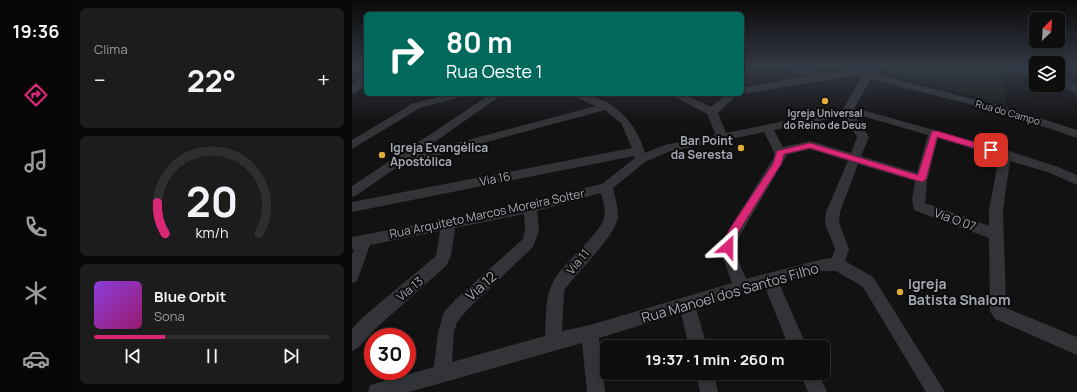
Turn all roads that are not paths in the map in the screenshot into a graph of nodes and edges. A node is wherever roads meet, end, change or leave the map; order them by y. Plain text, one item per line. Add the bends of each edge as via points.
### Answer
1 (774, 85) edge
2 (863, 85) edge
3 (920, 85) edge
4 (744, 91) edge
5 (451, 96) edge
6 (495, 96) edge
7 (581, 96) edge
8 (679, 96) edge
9 (731, 96) edge
10 (605, 107) junction
11 (712, 112) junction
12 (847, 112) junction
13 (768, 129) junction
14 (934, 133) junction
15 (1077, 134) edge
16 (723, 138) junction
17 (352, 145) edge
18 (780, 152) junction
19 (640, 154) junction
20 (1005, 154) junction
21 (853, 159) junction
22 (396, 163) junction
23 (922, 179) junction
24 (1077, 180) edge
25 (606, 187) junction
26 (352, 192) edge
27 (352, 207) edge
28 (530, 208) junction
29 (448, 225) junction
30 (997, 235) junction
31 (358, 242) edge
32 (837, 264) junction
33 (352, 276) edge
34 (769, 279) junction
35 (742, 288) junction
36 (687, 304) junction
37 (590, 333) junction
38 (696, 340) edge
39 (795, 340) edge
40 (352, 342) edge
41 (553, 342) junction
42 (1077, 346) edge
43 (442, 374) junction
44 (706, 380) edge
45 (813, 380) edge
46 (377, 392) edge
47 (596, 392) edge
48 (709, 392) edge
49 (818, 392) edge
50 (936, 392) edge

1 - 4 street
2 - 12 street
3 - 15 street, Rua do Campo
5 - 17 street via 428,101 407,110
6 - 22 street
7 - 10 street
8 - 11 street
9 - 11 street
10 - 19 street via 622,118
10 - 22 street
11 - 16 street
12 - 13 street, Rua Arquiteto Marcos Moreira Solter
12 - 14 street, Rua Arquiteto Marcos Moreira Solter via 862,113
12 - 21 street via 863,137
13 - 16 street, Rua Arquiteto Marcos Moreira Solter
13 - 18 street
14 - 20 street, Rua Arquiteto Marcos Moreira Solter
14 - 23 street
16 - 19 street, Rua Arquiteto Marcos Moreira Solter
18 - 21 street via 810,145
18 - 35 street via 777,164 733,233 728,247
19 - 25 street, Rua Arquiteto Marcos Moreira Solter
19 - 27 street, Via 16
20 - 24 street, Rua Arquiteto Marcos Moreira Solter
20 - 30 street via 996,210
21 - 23 street
21 - 32 street via 833,212 832,223 842,249
22 - 26 street
23 - 30 street, Via O 07 via 919,206
25 - 28 street, Rua Arquiteto Marcos Moreira Solter
25 - 41 street, Via 11 via 611,219 559,285 556,293
28 - 29 street, Rua Arquiteto Marcos Moreira Solter
28 - 43 street, Via 12 via 533,230 528,243 450,318
29 - 31 street, Rua Arquiteto Marcos Moreira Solter
29 - 40 street, Via 13 via 441,261 369,323
30 - 42 street via 997,306 1001,314
31 - 33 street
32 - 34 street, Rua Manoel dos Santos Filho via 823,265
32 - 50 street via 868,282
34 - 35 street, Rua Manoel dos Santos Filho
34 - 39 street
35 - 36 street, Rua Manoel dos Santos Filho
36 - 37 street, Rua Manoel dos Santos Filho
36 - 38 street
37 - 41 street
37 - 47 street
41 - 43 street
43 - 46 street
44 - 48 street
45 - 49 street

